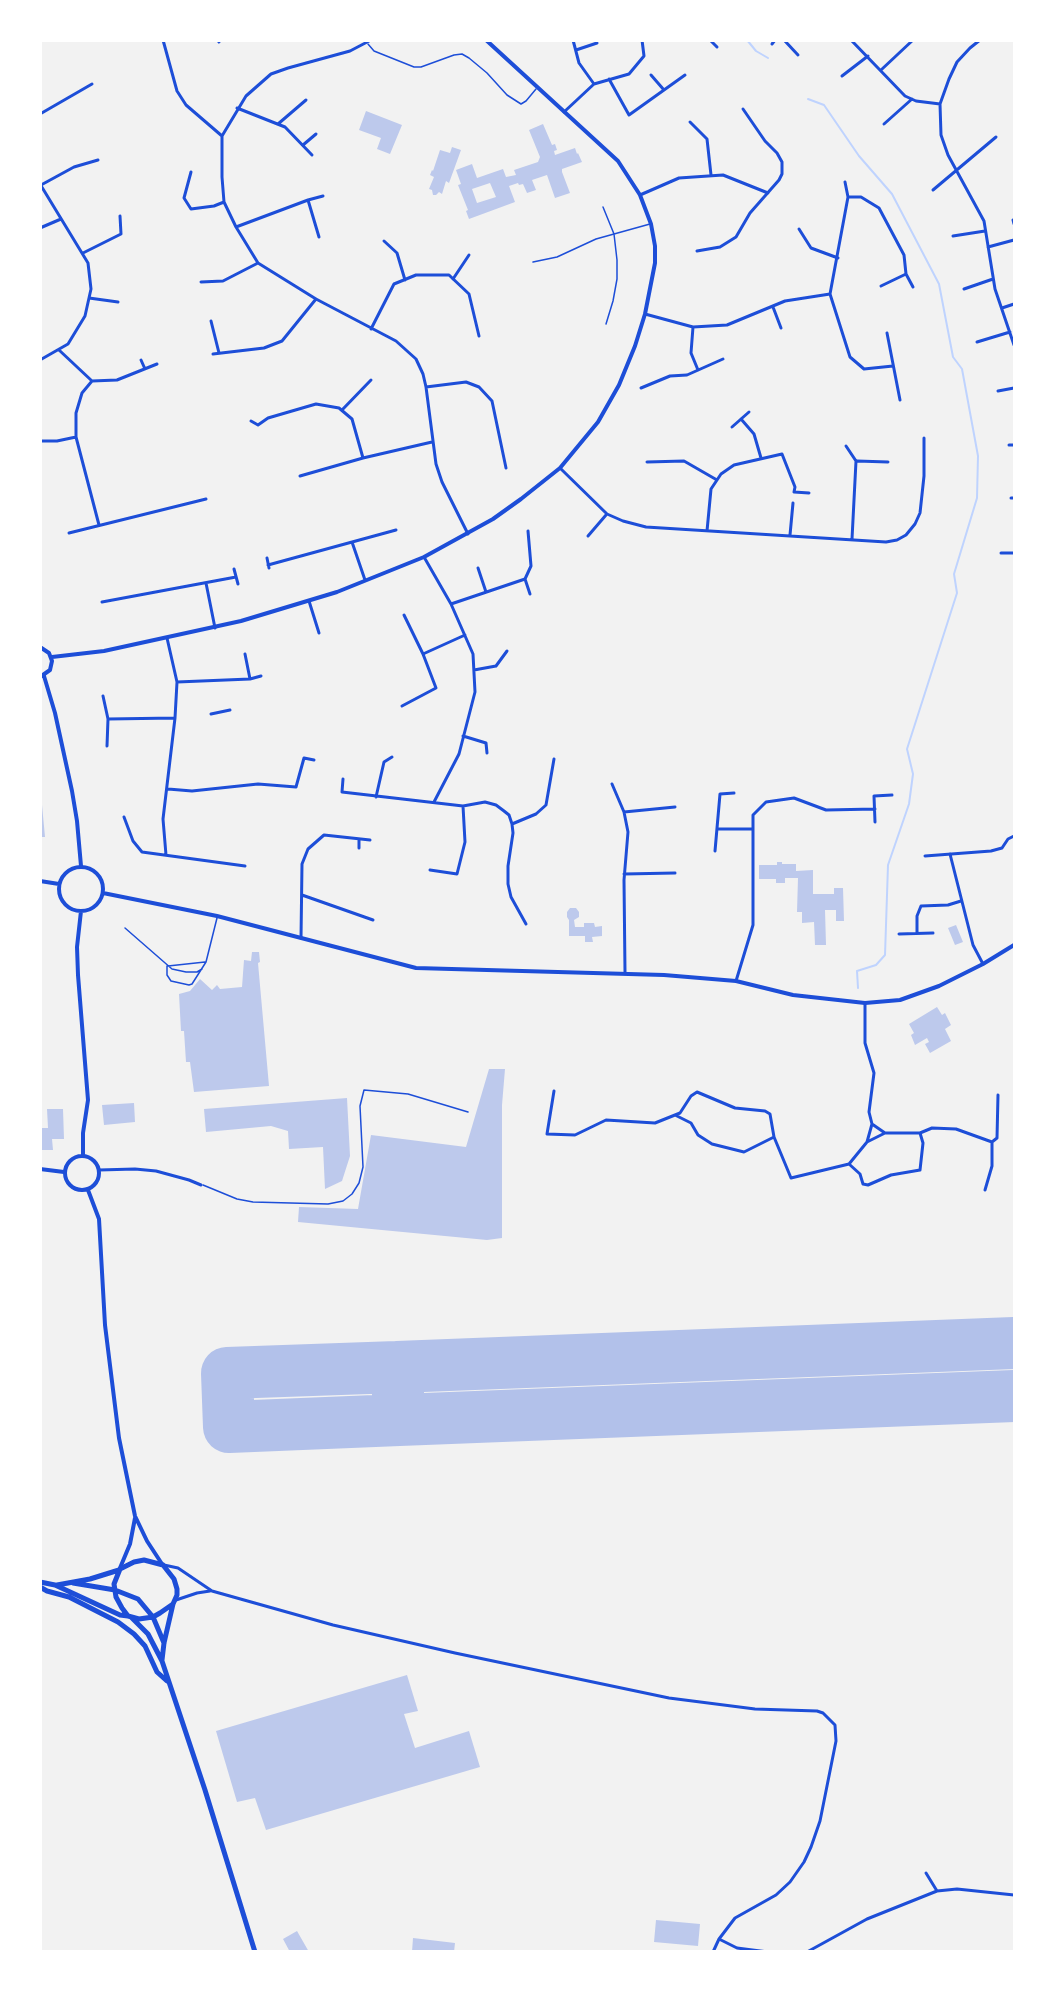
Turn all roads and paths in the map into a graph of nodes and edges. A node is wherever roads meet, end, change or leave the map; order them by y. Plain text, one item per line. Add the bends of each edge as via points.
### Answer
1 (163, 40) edge
2 (486, 40) edge
3 (573, 40) edge
4 (642, 40) edge
5 (710, 40) edge
6 (784, 40) edge
7 (851, 40) edge
8 (912, 40) edge
9 (980, 40) edge
10 (369, 42) edge
11 (597, 43) dead end
12 (717, 46) dead end
13 (576, 50) junction
14 (798, 55) dead end
15 (868, 56) junction
16 (880, 70) junction
17 (651, 75) dead end
18 (685, 75) dead end
19 (842, 76) dead end
20 (609, 79) junction
21 (92, 84) dead end
22 (594, 84) junction
23 (537, 88) junction
24 (664, 90) junction
25 (912, 99) junction
26 (306, 100) dead end
27 (940, 104) junction
28 (237, 108) junction
29 (743, 109) dead end
30 (564, 112) junction
31 (40, 114) edge
32 (690, 122) dead end
33 (278, 124) junction
34 (884, 124) dead end
35 (316, 134) dead end
36 (222, 136) junction
37 (996, 137) dead end
38 (303, 145) junction
39 (312, 156) dead end
40 (98, 160) dead end
41 (957, 171) junction
42 (191, 172) dead end
43 (711, 175) junction
44 (844, 182) dead end
45 (41, 184) edge
46 (933, 189) dead end
47 (768, 193) junction
48 (640, 195) junction
49 (323, 196) dead end
50 (848, 197) junction
51 (308, 200) junction
52 (224, 202) junction
53 (603, 207) dead end
54 (120, 216) dead end
55 (61, 218) junction
56 (651, 224) junction
57 (236, 227) junction
58 (40, 228) edge
59 (800, 229) dead end
60 (985, 231) junction
61 (614, 234) junction
62 (953, 236) dead end
63 (319, 237) dead end
64 (1014, 240) edge
65 (384, 241) dead end
66 (988, 247) junction
67 (697, 251) dead end
68 (82, 253) junction
69 (469, 255) dead end
70 (838, 258) junction
71 (258, 262) junction
72 (533, 262) dead end
73 (906, 274) junction
74 (453, 279) junction
75 (993, 279) junction
76 (405, 280) junction
77 (201, 282) dead end
78 (881, 286) dead end
79 (913, 287) dead end
80 (964, 289) dead end
81 (830, 294) junction
82 (89, 298) junction
83 (316, 300) junction
84 (118, 302) dead end
85 (1014, 304) edge
86 (772, 307) junction
87 (1002, 308) junction
88 (645, 314) junction
89 (211, 321) dead end
90 (606, 324) dead end
91 (693, 327) junction
92 (782, 328) dead end
93 (371, 329) junction
94 (1010, 332) junction
95 (887, 333) dead end
96 (479, 336) dead end
97 (977, 342) dead end
98 (1014, 345) edge
99 (59, 350) junction
100 (219, 353) junction
101 (213, 354) dead end
102 (723, 359) dead end
103 (40, 360) edge
104 (141, 360) dead end
105 (157, 364) dead end
106 (892, 366) junction
107 (145, 369) junction
108 (698, 370) junction
109 (371, 380) dead end
110 (92, 381) junction
111 (426, 387) junction
112 (641, 388) dead end
113 (1014, 388) edge
114 (998, 391) dead end
115 (900, 400) dead end
116 (342, 410) junction
117 (749, 412) dead end
118 (741, 419) junction
119 (251, 421) dead end
120 (732, 427) dead end
121 (76, 437) junction
122 (924, 438) dead end
123 (40, 441) edge
124 (432, 442) junction
125 (1009, 445) dead end
126 (1014, 445) edge
127 (846, 446) dead end
128 (363, 458) junction
129 (761, 458) junction
130 (856, 461) junction
131 (647, 462) dead end
132 (888, 462) dead end
133 (506, 468) dead end
134 (560, 468) junction
135 (300, 476) dead end
136 (717, 480) junction
137 (809, 493) dead end
138 (206, 499) dead end
139 (793, 503) dead end
140 (607, 514) junction
141 (99, 525) junction
142 (396, 530) dead end
143 (528, 531) dead end
144 (707, 531) junction
145 (69, 533) dead end
146 (468, 534) junction
147 (790, 535) junction
148 (588, 536) dead end
149 (852, 538) junction
150 (352, 543) junction
151 (1001, 553) dead end
152 (1014, 553) edge
153 (424, 557) junction
154 (267, 558) dead end
155 (478, 568) dead end
156 (234, 569) dead end
157 (236, 577) junction
158 (525, 579) junction
159 (365, 581) junction
160 (206, 583) junction
161 (238, 584) dead end
162 (486, 592) junction
163 (530, 594) dead end
164 (309, 601) junction
165 (102, 602) dead end
166 (451, 604) junction
167 (404, 615) dead end
168 (215, 627) junction
169 (319, 633) dead end
170 (465, 635) junction
171 (167, 638) junction
172 (40, 647) edge
173 (507, 651) dead end
174 (245, 654) dead end
175 (423, 654) junction
176 (51, 657) junction
177 (474, 670) junction
178 (42, 676) edge
179 (261, 676) dead end
180 (250, 680) junction
181 (177, 682) junction
182 (103, 696) dead end
183 (402, 706) dead end
184 (230, 710) dead end
185 (211, 714) dead end
186 (175, 718) junction
187 (108, 719) junction
188 (463, 736) junction
189 (107, 746) dead end
190 (487, 753) dead end
191 (392, 757) dead end
192 (554, 759) dead end
193 (314, 760) dead end
194 (343, 779) dead end
195 (612, 784) dead end
196 (167, 789) junction
197 (734, 793) dead end
198 (892, 795) dead end
199 (376, 797) junction
200 (434, 802) junction
201 (463, 806) junction
202 (675, 807) dead end
203 (875, 808) junction
204 (624, 812) junction
205 (124, 817) dead end
206 (875, 822) dead end
207 (512, 824) junction
208 (717, 829) junction
209 (753, 829) junction
210 (1014, 836) edge
211 (360, 839) junction
212 (370, 840) dead end
213 (359, 848) dead end
214 (715, 851) dead end
215 (950, 854) junction
216 (166, 855) junction
217 (925, 856) dead end
218 (81, 866) junction
219 (245, 866) dead end
220 (430, 870) dead end
221 (675, 873) dead end
222 (624, 874) junction
223 (40, 881) edge
224 (59, 884) junction
225 (103, 893) junction
226 (302, 895) junction
227 (961, 901) junction
228 (81, 911) junction
229 (218, 916) junction
230 (373, 920) dead end
231 (526, 924) dead end
232 (125, 928) dead end
233 (917, 933) junction
234 (933, 933) dead end
235 (899, 934) dead end
236 (301, 939) junction
237 (1014, 945) edge
238 (206, 962) junction
239 (983, 964) junction
240 (167, 966) junction
241 (202, 968) junction
242 (625, 972) junction
243 (736, 981) junction
244 (865, 1003) junction
245 (554, 1091) dead end
246 (998, 1095) dead end
247 (468, 1112) dead end
248 (675, 1116) junction
249 (872, 1124) junction
250 (885, 1133) junction
251 (920, 1133) junction
252 (774, 1137) junction
253 (867, 1142) junction
254 (992, 1142) junction
255 (82, 1156) junction
256 (849, 1164) junction
257 (40, 1169) edge
258 (99, 1170) junction
259 (64, 1172) junction
260 (201, 1185) joint
261 (88, 1190) junction
262 (985, 1190) dead end
263 (135, 1516) junction
264 (163, 1564) junction
265 (119, 1570) junction
266 (73, 1583) junction
267 (40, 1584) edge
268 (56, 1585) junction
269 (115, 1590) junction
270 (212, 1591) junction
271 (174, 1602) junction
272 (129, 1616) junction
273 (153, 1617) junction
274 (164, 1643) junction
275 (162, 1661) junction
276 (168, 1682) junction
277 (927, 1873) dead end
278 (936, 1891) junction
279 (1014, 1895) edge
280 (719, 1939) junction
281 (255, 1952) edge
282 (713, 1952) edge
283 (768, 1952) edge
284 (807, 1952) edge

1 - 36 street via 177,92 186,105
2 - 23 street
3 - 13 street
4 - 20 street via 644,56 629,74
5 - 12 street
6 - 14 street
7 - 15 street
8 - 16 street
9 - 27 street via 957,62
10 - 23 lane via 374,51 414,67 462,54 521,104
10 - 28 street via 271,74
11 - 13 street
13 - 22 street via 579,63
15 - 16 street
15 - 19 street
16 - 25 street
17 - 24 street
18 - 24 street
20 - 22 street
20 - 24 street via 629,116
21 - 31 street
22 - 30 street
23 - 30 street
25 - 27 street
25 - 34 street
26 - 33 street
27 - 41 street via 940,135
28 - 33 street
28 - 36 street
29 - 47 street via 782,162 782,174
30 - 48 street via 618,161
32 - 43 street via 707,139
33 - 38 street
35 - 38 street
36 - 52 street
37 - 41 street
38 - 39 street
40 - 45 street
41 - 46 street
41 - 60 street via 984,221
42 - 52 street via 184,198 191,208
43 - 47 street via 723,175
43 - 48 street via 679,178
44 - 50 street
45 - 55 street
47 - 67 street via 736,237 720,247
48 - 56 street
49 - 51 street
50 - 70 street
50 - 73 street via 861,197 879,208 904,255
51 - 57 street
51 - 63 street
52 - 57 street
53 - 61 lane
54 - 68 street via 122,234
55 - 58 street
55 - 68 street
56 - 61 lane
56 - 88 street via 655,263
57 - 71 street
59 - 70 street via 811,248
60 - 62 street
60 - 66 street
61 - 72 lane via 557,257
61 - 90 lane via 617,279
64 - 66 street
65 - 76 street via 397,253
66 - 75 street
68 - 82 street via 88,263
69 - 74 street
70 - 81 street
71 - 77 street via 223,280
71 - 83 street
73 - 78 street
73 - 79 street
74 - 76 street via 449,275 416,275
74 - 96 street via 469,294
75 - 80 street
75 - 87 street
76 - 93 street via 394,284
81 - 86 street via 785,301
81 - 106 street via 850,357 864,369
82 - 84 street
82 - 99 street via 85,316 68,344
83 - 93 street
83 - 100 street via 282,341 264,348
85 - 87 street
86 - 91 street via 727,325
86 - 92 street
87 - 94 street
88 - 91 street
88 - 134 street via 609,405
89 - 100 street
91 - 108 street via 691,353
93 - 111 street via 396,341 416,359
94 - 97 street
94 - 98 street
95 - 106 street
99 - 103 street
99 - 110 street
100 - 101 street
102 - 108 street
104 - 107 street
105 - 107 street
106 - 115 street
107 - 110 street via 117,380
108 - 112 street
109 - 116 street
110 - 121 street via 82,393 76,413
111 - 124 street
111 - 133 street via 466,382 480,387 492,400
113 - 114 street
116 - 119 street via 316,404 268,418 258,425
116 - 128 street via 352,419
117 - 118 street
118 - 120 street
118 - 129 street via 754,434
121 - 123 street
121 - 141 street
122 - 149 street via 920,513 915,524 897,540
124 - 128 street
124 - 146 street via 442,482
125 - 126 street
127 - 130 street
128 - 135 street
129 - 136 street via 734,465
129 - 137 street via 782,454 794,494
130 - 132 street
130 - 149 street
131 - 136 street via 684,461
134 - 140 street
134 - 146 street
136 - 144 street via 711,489
138 - 141 street
139 - 147 street
140 - 144 street via 646,527
140 - 148 street
141 - 145 street
142 - 150 street
143 - 158 street via 531,566
144 - 147 street
146 - 153 street
147 - 149 street
150 - 154 street via 269,567
150 - 159 street
151 - 152 street
153 - 159 street
153 - 166 street
155 - 162 street
156 - 157 street
157 - 160 street
157 - 161 street
158 - 162 street
158 - 163 street
159 - 164 street
160 - 165 street
160 - 168 street
162 - 166 street
164 - 168 street
164 - 169 street
166 - 170 street
167 - 175 street
168 - 171 street
170 - 175 street
170 - 177 street via 473,654
171 - 176 street
171 - 181 street
172 - 176 street
173 - 177 street via 496,666
174 - 180 street
175 - 183 street via 436,688
176 - 178 street via 50,670
177 - 188 street via 475,692
178 - 218 street via 55,713 72,791
179 - 180 street
180 - 181 street
181 - 186 street
182 - 187 street
184 - 185 street
186 - 187 street
186 - 196 street
187 - 189 street
188 - 190 street via 486,743
188 - 200 street via 459,754
191 - 199 street via 384,762
192 - 207 street via 546,805
193 - 196 street via 304,758 296,787 258,784 192,791
194 - 199 street via 341,793
195 - 204 street
196 - 216 street via 163,819
197 - 208 street via 720,794
198 - 203 street via 874,796
199 - 200 street
200 - 201 street
201 - 207 street via 485,802 496,805 509,815
201 - 220 street via 465,842 457,874
202 - 204 street
203 - 206 street
203 - 209 street via 825,810 794,798 765,802 753,815
204 - 222 street via 628,832
205 - 216 street via 142,852
207 - 231 street via 508,884
208 - 209 street
208 - 214 street
209 - 243 street via 753,925
210 - 215 street via 1002,848
211 - 212 street
211 - 213 street
211 - 226 street via 324,835 308,849 302,864
215 - 217 street
215 - 227 street
216 - 219 street
218 - 224 street via 67,871
218 - 225 street via 99,874
221 - 222 street
222 - 242 street
223 - 224 street
224 - 228 street via 63,902
225 - 228 street via 98,904
225 - 229 street
226 - 230 street
226 - 236 street
227 - 233 street via 921,906
227 - 239 street via 973,945
228 - 255 street via 78,975 88,1100
229 - 236 street
229 - 238 lane
232 - 240 lane
233 - 234 street
233 - 235 street
236 - 242 street via 416,968
237 - 239 street
238 - 240 lane
238 - 241 lane
239 - 244 street via 900,1000
240 - 241 lane via 186,972
240 - 241 lane via 168,979 189,986
242 - 243 street
243 - 244 street via 793,995
244 - 249 street via 865,1043 873,1073 869,1112
245 - 248 street via 546,1134 575,1135 606,1120 655,1123
246 - 254 street via 997,1138
247 - 260 lane via 408,1094 364,1090 360,1106 360,1183 343,1201 253,1202
248 - 252 street via 691,1122 698,1135 712,1144 744,1152
248 - 252 street via 697,1092 735,1108 765,1111 770,1114
249 - 250 street
249 - 253 street
250 - 251 street
250 - 253 street
251 - 254 street via 932,1128 956,1129
251 - 256 street via 920,1170 891,1175 868,1185 863,1184 860,1174
252 - 256 street via 791,1178
253 - 256 street
254 - 262 street via 992,1166
255 - 258 street via 93,1160
255 - 259 street via 68,1162
257 - 259 street
258 - 260 street via 156,1172
258 - 261 street via 96,1184
259 - 261 street via 71,1187
261 - 263 street via 99,1219 113,1398
263 - 264 street
263 - 265 street via 130,1544
264 - 265 highway via 139,1561
264 - 270 street via 178,1568
264 - 271 highway via 177,1589
265 - 266 highway
265 - 269 highway
266 - 268 highway
266 - 269 highway
267 - 268 highway
267 - 276 highway via 47,1591 97,1610 126,1628 145,1646 157,1672
268 - 272 highway
269 - 272 highway via 118,1602
269 - 273 highway via 138,1599
270 - 271 street
270 - 280 street via 333,1625 624,1690 755,1709 823,1713 835,1725 836,1741 820,1821 804,1862 776,1895 735,1918
271 - 273 highway
271 - 274 highway
272 - 273 highway
272 - 275 highway via 148,1634
273 - 274 highway
274 - 275 highway
275 - 276 highway
276 - 281 highway
277 - 278 street
278 - 279 street via 957,1889
278 - 284 street via 867,1919
280 - 282 street
280 - 283 street via 737,1948

